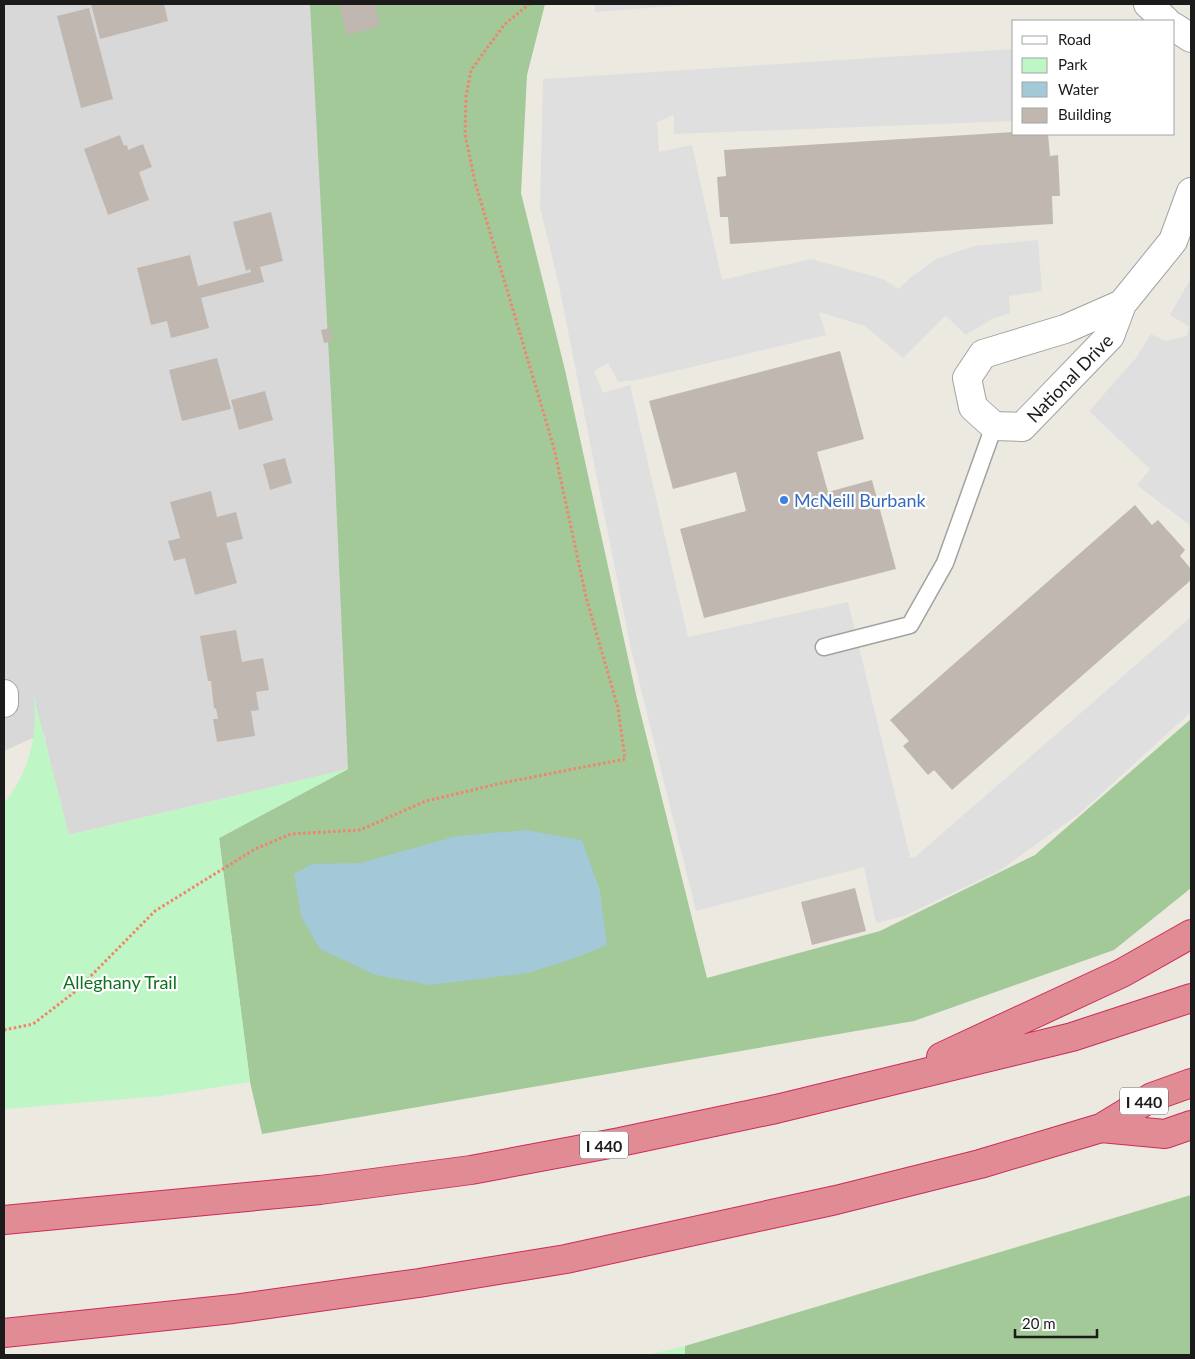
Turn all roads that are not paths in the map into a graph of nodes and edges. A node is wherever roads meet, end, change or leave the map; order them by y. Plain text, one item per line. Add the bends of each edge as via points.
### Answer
1 (1148, 4) edge
2 (1165, 20) edge
3 (1175, 28) edge
4 (1191, 38) edge
5 (1191, 192) edge
6 (1122, 304) junction
7 (994, 426) junction
8 (824, 647) dead end
9 (4, 694) edge
10 (4, 703) edge
11 (1191, 934) edge
12 (1191, 998) edge
13 (885, 1083) junction
14 (1191, 1083) edge
15 (1191, 1125) edge
16 (1101, 1128) junction
17 (4, 1220) edge
18 (4, 1333) edge

1 - 2 street
3 - 4 street
5 - 6 street, National Drive via 1172,241
6 - 7 street, National Drive via 1110,336 1022,427
6 - 7 street, National Drive via 1065,329 983,354 967,378 973,407
7 - 8 lane via 945,563 910,625
9 - 10 street
11 - 13 highway via 1122,973
12 - 13 highway, I 440 via 1072,1037
13 - 17 highway, I 440 via 659,1134 471,1170 320,1190
14 - 16 highway, I 440 via 1152,1096
15 - 16 highway via 1165,1134
16 - 18 highway, I 440 via 980,1164 836,1200 566,1259 419,1284 243,1308

